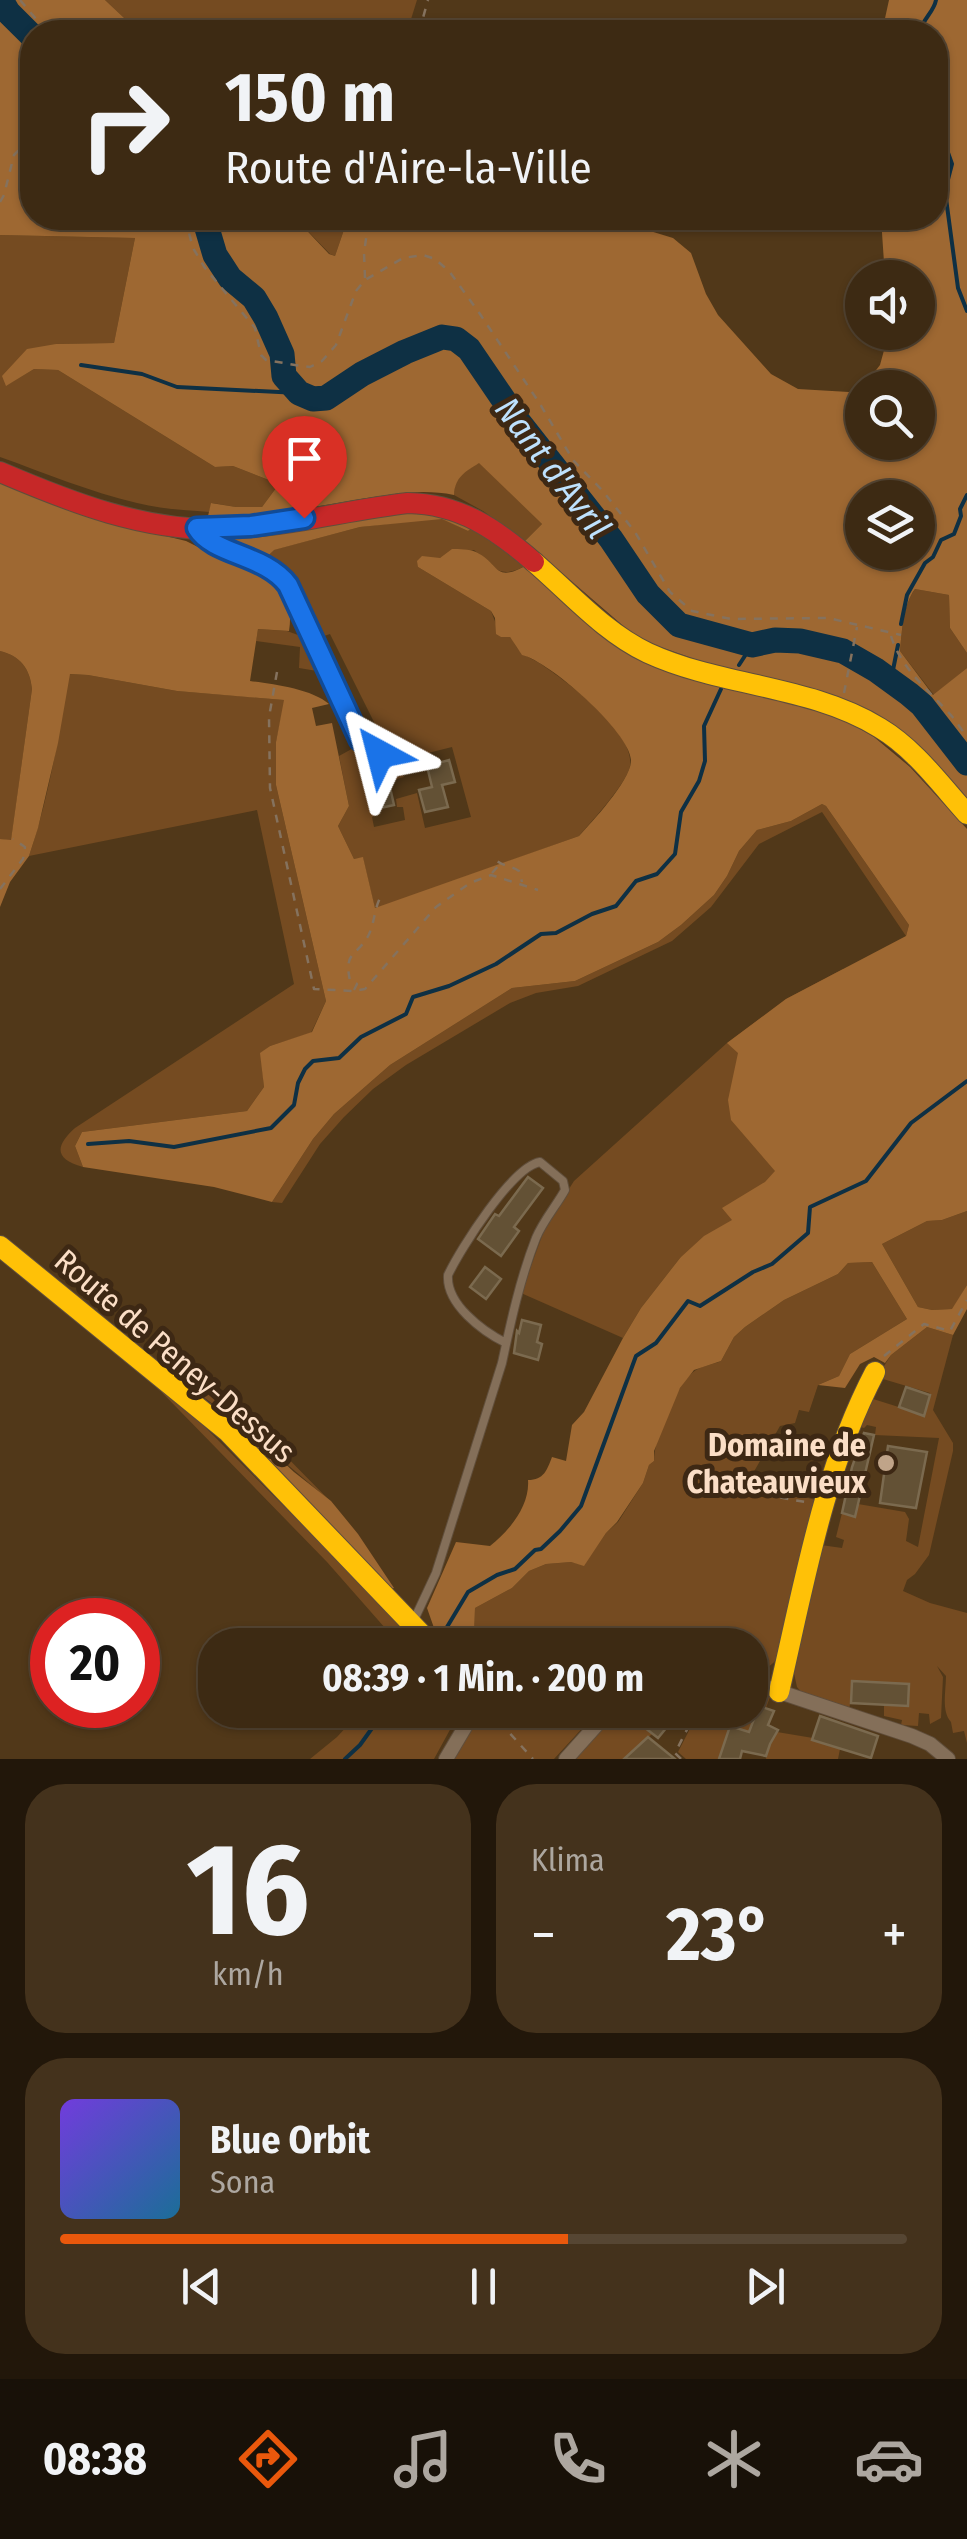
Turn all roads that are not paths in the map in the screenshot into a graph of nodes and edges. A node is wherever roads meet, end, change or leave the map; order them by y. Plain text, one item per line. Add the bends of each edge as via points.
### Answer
1 (0, 472) edge
2 (197, 528) junction
3 (380, 754) dead end
4 (967, 814) edge
5 (0, 1246) edge
6 (506, 1343) junction
7 (875, 1372) road end
8 (412, 1624) junction
9 (416, 1628) edge
10 (768, 1688) edge
11 (778, 1692) junction
12 (464, 1728) edge
13 (594, 1728) edge
14 (446, 1759) edge
15 (566, 1759) edge
16 (948, 1759) edge

1 - 2 street via 110,512
2 - 3 lane via 203,538 282,576 360,740
2 - 4 street via 408,503 455,508 496,531 610,629 648,653 839,708 878,727
5 - 8 street, Route de Peney-Dessus via 228,1432
6 - 6 lane via 536,1236 565,1190 540,1162 508,1185 447,1279 475,1322
6 - 8 lane via 436,1573
7 - 11 street via 822,1506
8 - 9 street, Route de Peney-Dessus
10 - 11 street
11 - 16 street via 925,1741
12 - 14 street
13 - 15 street

